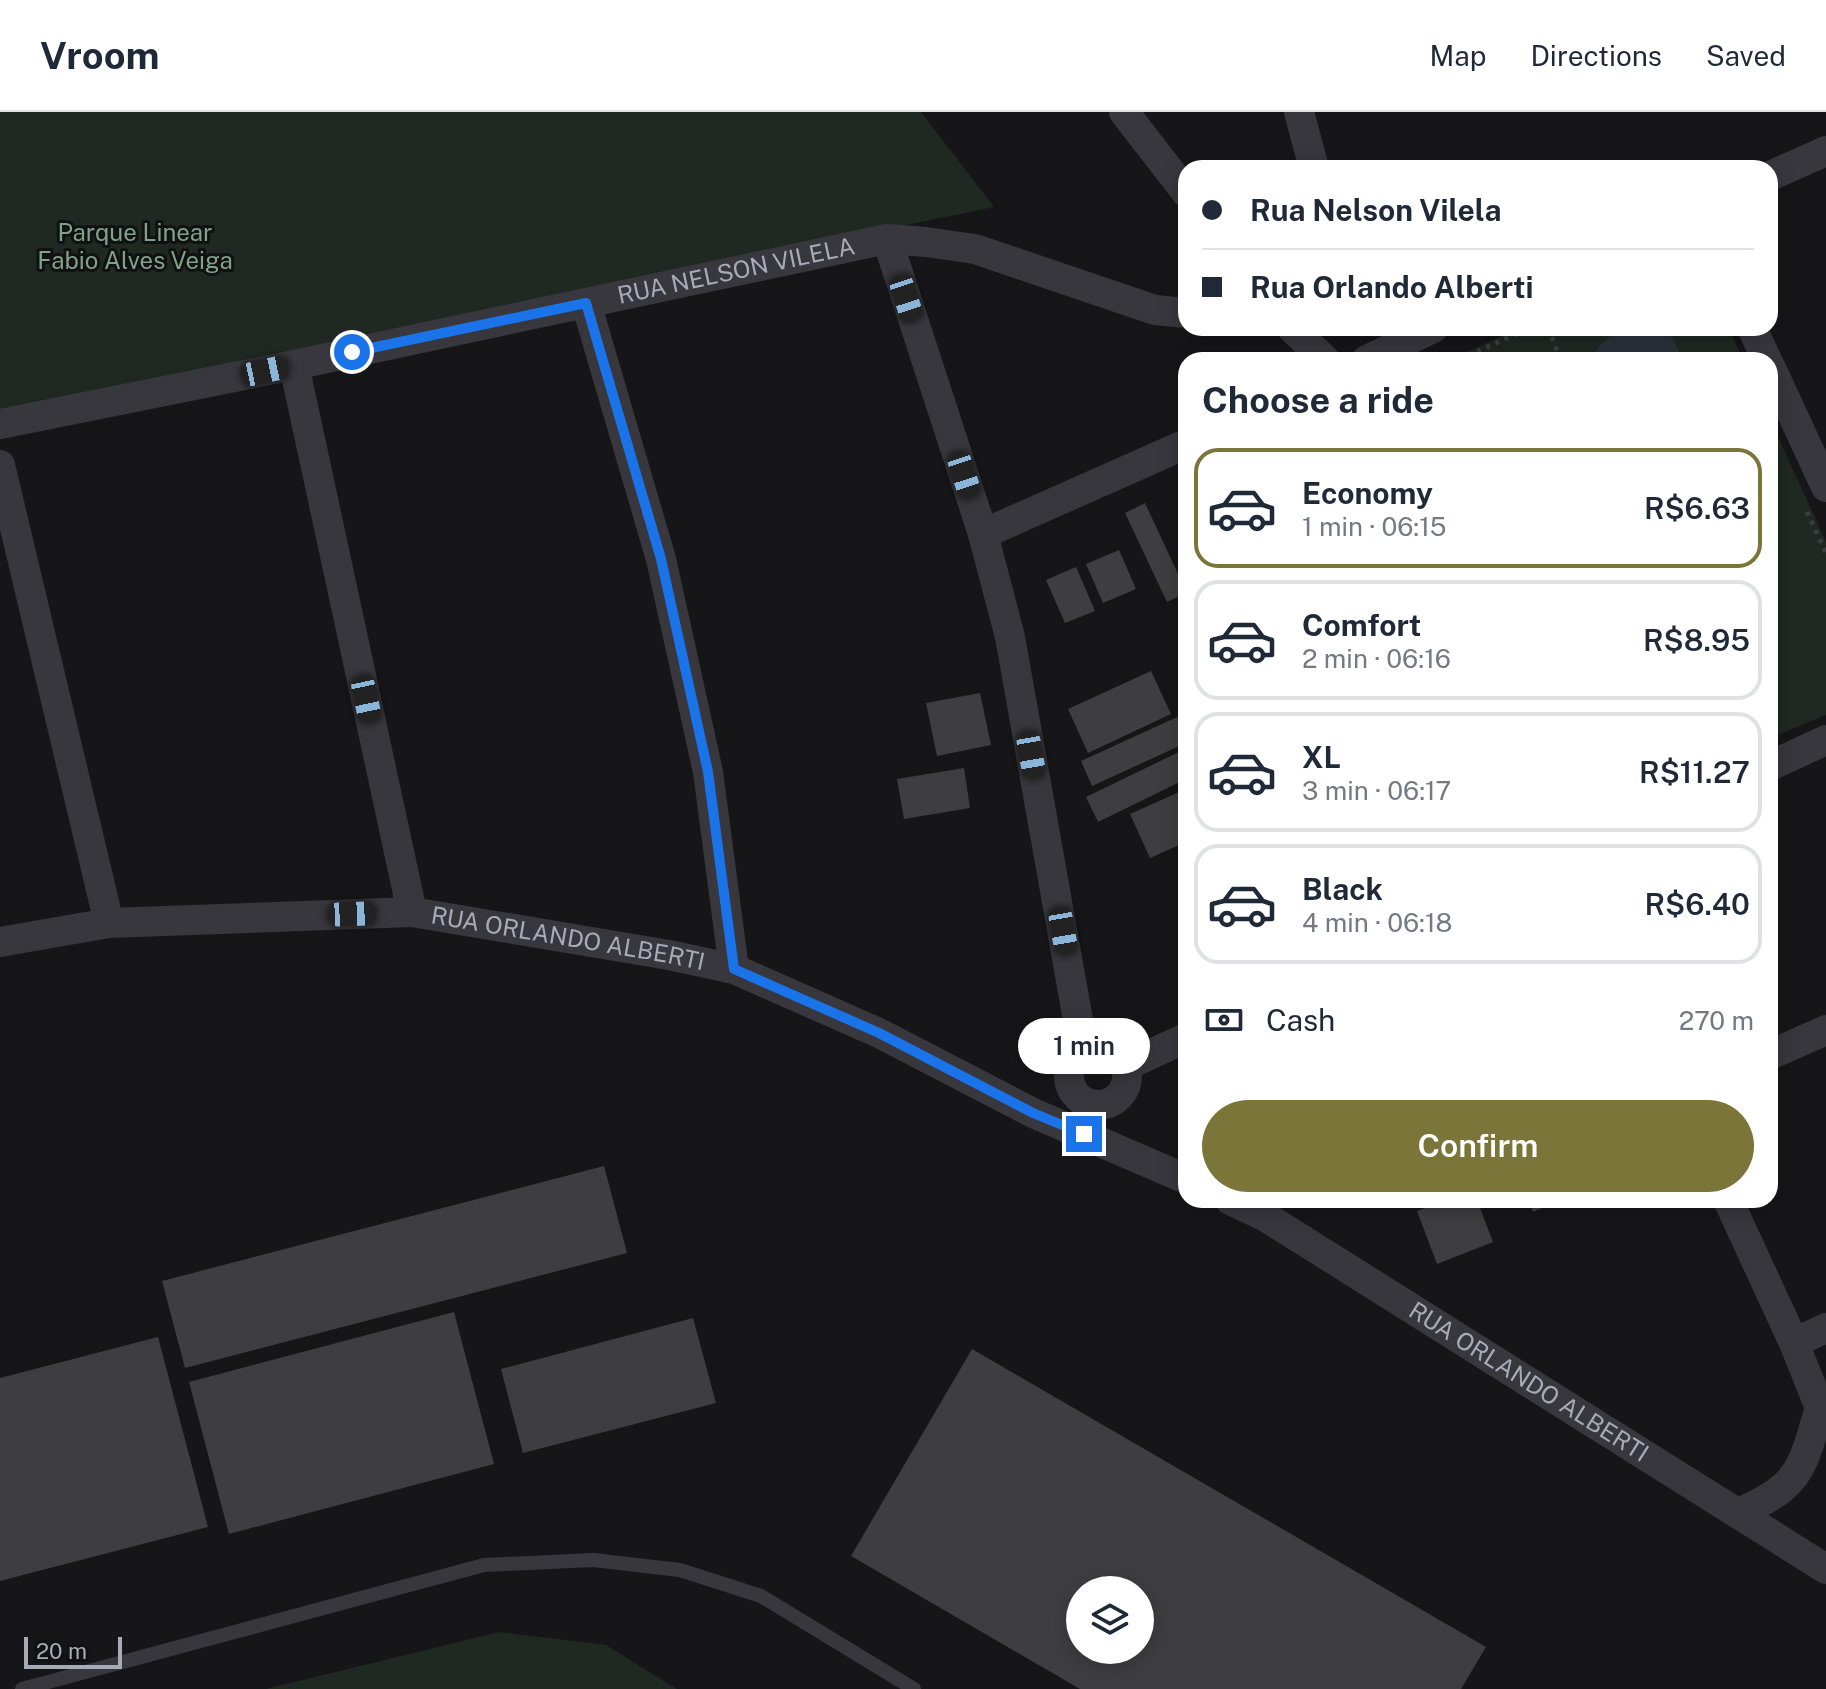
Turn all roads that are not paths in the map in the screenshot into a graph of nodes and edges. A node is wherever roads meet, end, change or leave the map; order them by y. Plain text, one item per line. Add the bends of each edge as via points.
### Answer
1 (1124, 112) edge
2 (1299, 112) edge
3 (1826, 151) edge
4 (1307, 160) edge
5 (1778, 172) edge
6 (1178, 182) edge
7 (887, 239) junction
8 (586, 303) junction
9 (1178, 312) edge
10 (1300, 336) edge
11 (1408, 336) edge
12 (1374, 347) edge
13 (1317, 352) edge
14 (294, 365) junction
15 (1778, 383) edge
16 (0, 424) edge
17 (1178, 448) edge
18 (0, 465) edge
19 (1826, 487) edge
20 (983, 534) junction
21 (1826, 740) edge
22 (1778, 762) edge
23 (412, 912) junction
24 (109, 923) junction
25 (0, 942) edge
26 (734, 969) junction
27 (1826, 1030) edge
28 (1178, 1042) edge
29 (1087, 1048) junction
30 (1778, 1051) edge
31 (1125, 1066) junction
32 (1076, 1096) junction
33 (1033, 1113) junction
34 (1178, 1176) edge
35 (1247, 1208) edge
36 (1732, 1208) edge
37 (1826, 1328) edge
38 (1794, 1343) junction
39 (1823, 1415) edge
40 (1738, 1513) junction
41 (1826, 1569) edge
42 (22, 1689) edge
43 (914, 1689) edge

1 - 6 street
2 - 4 street
3 - 5 street
7 - 8 street, RUA NELSON VILELA
7 - 9 street, RUA NELSON VILELA via 975,249 1155,310
7 - 20 street
8 - 14 street, RUA NELSON VILELA
8 - 26 street via 672,605 708,772
10 - 13 street
11 - 12 street
14 - 16 street, RUA NELSON VILELA
14 - 23 street
15 - 19 street
17 - 20 street
18 - 24 street
20 - 29 street via 1010,637
21 - 22 street
23 - 24 street, RUA ORLANDO ALBERTI
23 - 26 street, RUA ORLANDO ALBERTI
24 - 25 street, RUA ORLANDO ALBERTI
26 - 33 street, RUA ORLANDO ALBERTI via 879,1033
27 - 30 street
28 - 31 street
29 - 31 street via 1116,1053
29 - 32 street via 1069,1069
31 - 32 street via 1127,1081 1119,1096 1106,1104 1090,1104
32 - 33 street
33 - 34 street, RUA ORLANDO ALBERTI
35 - 40 street, RUA ORLANDO ALBERTI
36 - 38 street
37 - 38 street
38 - 39 street
39 - 40 street via 1786,1487
40 - 41 street, RUA ORLANDO ALBERTI
42 - 43 lane via 484,1565 593,1560 680,1570 761,1596

